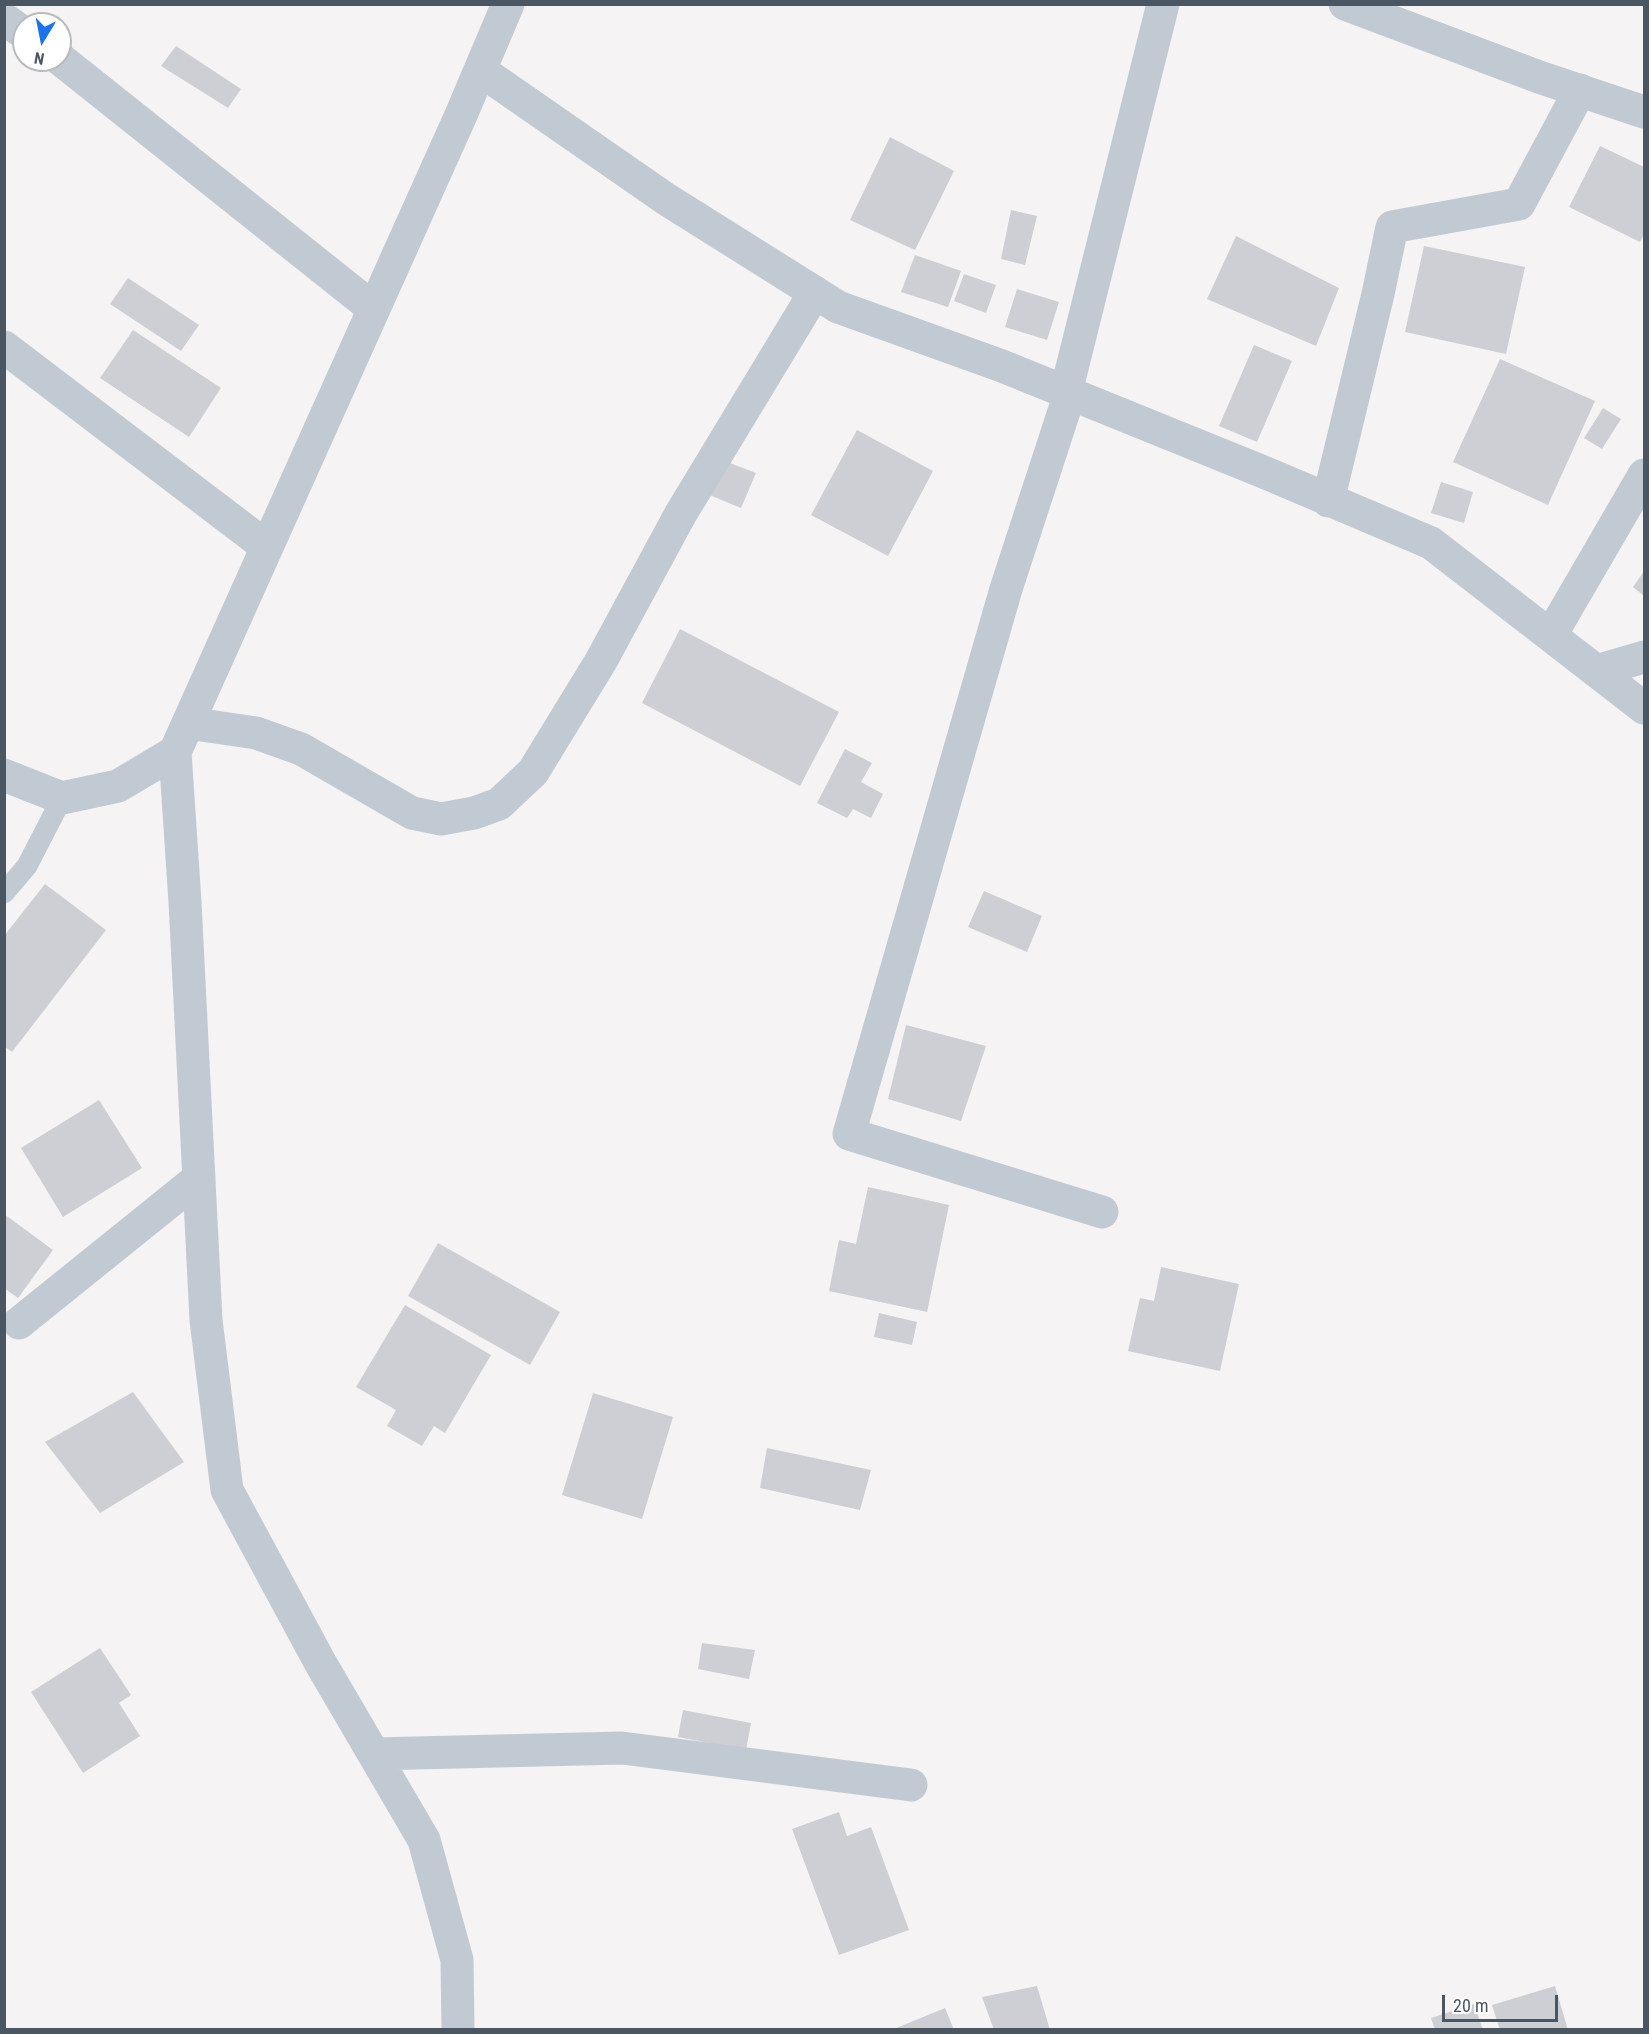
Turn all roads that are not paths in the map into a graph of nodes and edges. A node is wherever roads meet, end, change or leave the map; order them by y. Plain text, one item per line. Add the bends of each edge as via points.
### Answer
1 (508, 4) edge
2 (1163, 4) edge
3 (1345, 4) edge
4 (72, 69) edge
5 (480, 70) junction
6 (1580, 90) junction
7 (1644, 112) edge
8 (815, 292) junction
9 (374, 309) junction
10 (4, 347) edge
11 (1068, 393) junction
12 (1644, 474) edge
13 (1328, 501) junction
14 (267, 547) junction
15 (1551, 635) junction
16 (1644, 657) edge
17 (1596, 671) junction
18 (1644, 708) edge
19 (181, 737) junction
20 (4, 775) edge
21 (62, 798) junction
22 (4, 893) edge
23 (199, 1178) junction
24 (1102, 1212) dead end
25 (19, 1323) dead end
26 (374, 1754) junction
27 (911, 1785) dead end
28 (458, 2030) edge

1 - 5 street
2 - 11 street
3 - 6 street
4 - 9 street
5 - 8 street via 666,199
5 - 9 street
6 - 7 street
6 - 13 street via 1519,204 1392,227
8 - 11 street via 838,307
8 - 19 street via 680,515 601,661 533,772 499,804 441,819 412,813 301,749 256,733
9 - 14 street
10 - 14 street
11 - 13 street
11 - 24 street via 1006,589 849,1134
12 - 15 street
13 - 15 street via 1431,543
14 - 19 street
15 - 17 street
16 - 17 street
17 - 18 street
19 - 21 street via 118,786
19 - 23 street
20 - 21 street
21 - 22 lane via 27,866
23 - 25 street
23 - 26 street via 206,1320 227,1490
26 - 27 street via 622,1748
26 - 28 street via 424,1840 457,1960

